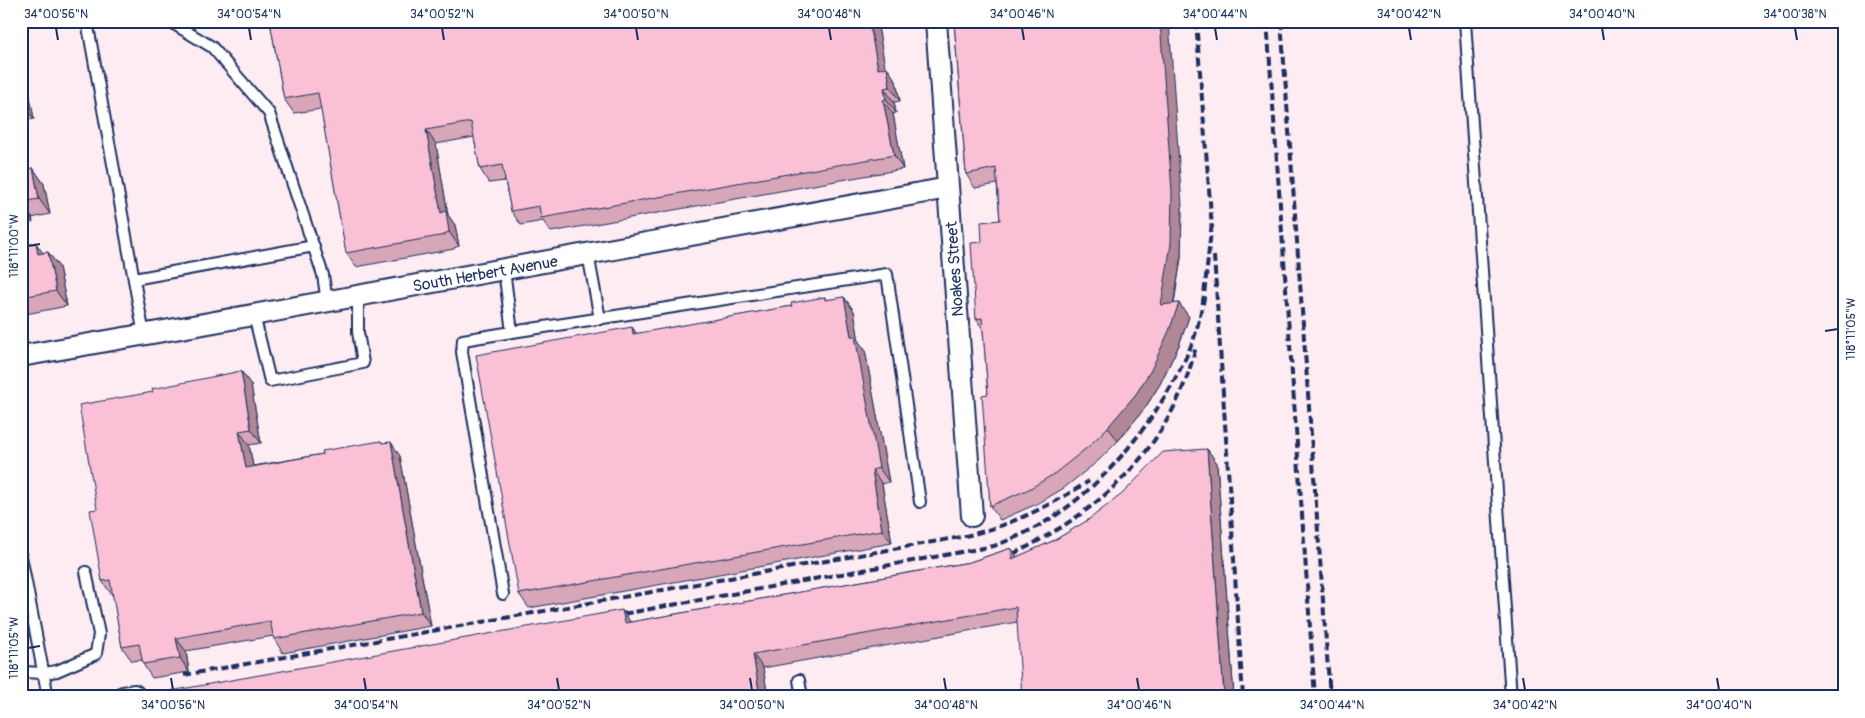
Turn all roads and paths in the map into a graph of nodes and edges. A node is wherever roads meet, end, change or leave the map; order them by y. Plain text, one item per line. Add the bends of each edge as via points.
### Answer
1 (87, 21) edge
2 (169, 21) edge
3 (936, 21) edge
4 (1464, 21) edge
5 (948, 188) junction
6 (314, 246) junction
7 (588, 254) junction
8 (504, 270) junction
9 (134, 279) junction
10 (358, 296) junction
11 (327, 302) junction
12 (254, 315) junction
13 (600, 319) junction
14 (512, 332) junction
15 (144, 335) junction
16 (21, 356) edge
17 (920, 502) dead end
18 (972, 516) dead end
19 (21, 556) edge
20 (23, 571) edge
21 (86, 572) dead end
22 (503, 594) dead end
23 (21, 672) edge
24 (44, 673) junction
25 (799, 680) dead end
26 (48, 697) edge
27 (802, 697) edge
28 (1511, 697) edge

1 - 9 lane
2 - 6 lane via 212,47 269,113
3 - 5 street, Noakes Street
4 - 28 lane
5 - 7 street, South Herbert Avenue
5 - 18 street, Noakes Street
6 - 9 lane
6 - 11 lane
7 - 8 street, South Herbert Avenue
7 - 13 lane
8 - 10 street, South Herbert Avenue
8 - 14 lane
9 - 15 lane
10 - 11 street, South Herbert Avenue
10 - 12 lane via 358,332 364,363 270,381
11 - 12 street, South Herbert Avenue
12 - 15 street, South Herbert Avenue
13 - 14 lane
13 - 17 lane via 887,274
14 - 22 lane via 463,340 462,352
15 - 16 street, South Herbert Avenue
19 - 20 lane
20 - 24 lane
21 - 24 lane via 99,634 96,654 57,671
23 - 24 lane
24 - 26 lane
25 - 27 lane

